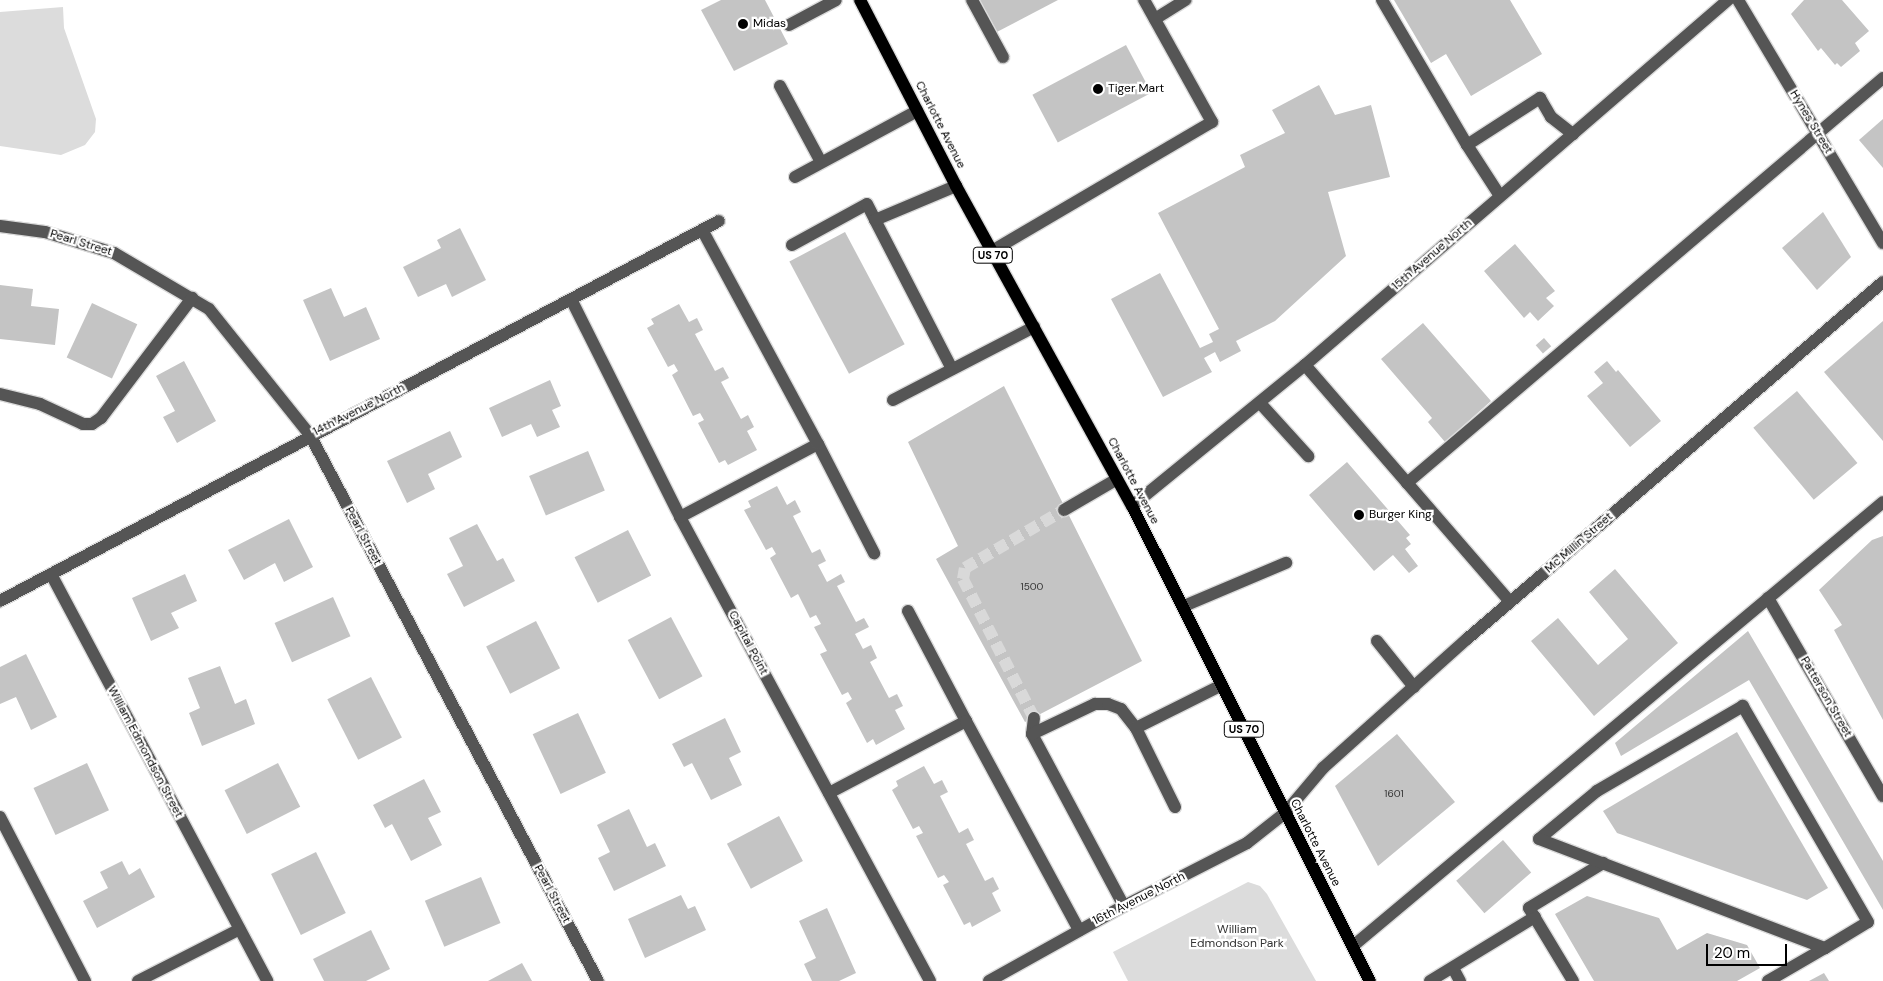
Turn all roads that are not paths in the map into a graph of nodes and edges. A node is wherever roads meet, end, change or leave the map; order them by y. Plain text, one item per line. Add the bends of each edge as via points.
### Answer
1 (836, 0) edge
2 (860, 0) edge
3 (972, 0) edge
4 (1144, 0) edge
5 (1185, 0) edge
6 (1382, 0) edge
7 (1728, 0) edge
8 (1738, 0) edge
9 (1155, 19) junction
10 (789, 25) dead end
11 (1003, 57) dead end
12 (1883, 78) edge
13 (780, 86) dead end
14 (917, 111) junction
15 (1573, 134) junction
16 (1818, 134) junction
17 (1467, 145) junction
18 (821, 162) junction
19 (795, 177) dead end
20 (956, 186) junction
21 (1500, 196) junction
22 (876, 220) junction
23 (719, 221) dead end
24 (0, 226) edge
25 (703, 231) junction
26 (1883, 243) edge
27 (792, 245) dead end
28 (992, 251) junction
29 (1883, 282) edge
30 (192, 298) junction
31 (572, 301) junction
32 (1034, 327) junction
33 (1305, 365) junction
34 (952, 369) junction
35 (0, 394) edge
36 (893, 400) dead end
37 (1260, 403) junction
38 (310, 435) junction
39 (818, 444) junction
40 (1308, 456) dead end
41 (1117, 479) junction
42 (1407, 484) junction
43 (1883, 502) edge
44 (1132, 506) junction
45 (1064, 510) tunnel mouth
46 (680, 517) junction
47 (874, 553) dead end
48 (1286, 563) dead end
49 (51, 574) junction
50 (1768, 598) junction
51 (0, 601) edge
52 (1510, 602) junction
53 (1184, 606) junction
54 (908, 610) dead end
55 (1377, 641) dead end
56 (1222, 685) junction
57 (1414, 687) junction
58 (1034, 718) tunnel mouth
59 (966, 721) junction
60 (1136, 728) junction
61 (1032, 734) junction
62 (829, 793) junction
63 (1883, 796) edge
64 (1175, 807) dead end
65 (1285, 813) junction
66 (0, 817) edge
67 (1603, 863) junction
68 (1124, 906) junction
69 (1535, 917) junction
70 (240, 929) junction
71 (1078, 930) junction
72 (1353, 946) junction
73 (1825, 948) junction
74 (1453, 968) junction
75 (84, 981) edge
76 (138, 981) edge
77 (267, 981) edge
78 (598, 981) edge
79 (930, 981) edge
80 (989, 981) edge
81 (1370, 981) edge
82 (1430, 981) edge
83 (1460, 981) edge
84 (1573, 981) edge
85 (1768, 981) edge

1 - 10 street
2 - 14 main road, Charlotte Avenue / US 70
3 - 11 street
4 - 9 street
5 - 9 street
6 - 17 street
7 - 15 street, 15th Avenue North
8 - 16 street, Hynes Street
9 - 28 street via 1212,122
12 - 16 street
13 - 18 street
14 - 18 street
14 - 20 main road, Charlotte Avenue / US 70
15 - 17 street via 1551,117 1540,98
15 - 21 street, 15th Avenue North
16 - 26 street, Hynes Street
16 - 42 street
17 - 21 street
18 - 19 street
20 - 22 street
20 - 28 main road, Charlotte Avenue / US 70
21 - 33 street, 15th Avenue North
22 - 27 street via 867,204
22 - 34 street
23 - 25 street, 14th Avenue North
24 - 30 street, Pearl Street via 45,232 114,253
25 - 31 street, 14th Avenue North
25 - 39 street
28 - 32 main road, Charlotte Avenue / US 70
29 - 52 street, Mc Millin Street
30 - 35 street via 101,418 92,424 83,424 40,404
30 - 38 street, Pearl Street via 209,309
31 - 38 street, 14th Avenue North
31 - 46 street, Capital Point
32 - 34 street
32 - 41 main road, Charlotte Avenue / US 70
33 - 37 street, 15th Avenue North
33 - 42 street
34 - 36 street
37 - 40 street
37 - 44 street, 15th Avenue North
38 - 49 street, 14th Avenue North
38 - 78 street, Pearl Street
39 - 46 street
39 - 47 street
41 - 44 main road, Charlotte Avenue / US 70
41 - 45 street
42 - 52 street
43 - 50 street
44 - 53 main road, Charlotte Avenue / US 70
46 - 62 street, Capital Point
48 - 53 street
49 - 51 street, 14th Avenue North
49 - 70 street, William Edmondson Street
50 - 63 street, Patterson Street
50 - 72 street
52 - 57 street, Mc Millin Street
53 - 56 main road, Charlotte Avenue / US 70
54 - 59 street
55 - 57 street
56 - 60 street
56 - 65 main road, Charlotte Avenue / US 70
57 - 65 street, Mc Millin Street via 1323,768
58 - 61 street
59 - 62 street
59 - 71 street
60 - 61 street via 1121,709 1095,704
60 - 64 street
61 - 68 street
62 - 79 street, Capital Point
65 - 68 street, 16th Avenue North via 1247,843
65 - 72 main road, Charlotte Avenue / US 70
66 - 75 street
67 - 69 street via 1530,908
67 - 73 street
67 - 73 street via 1539,839 1597,791 1743,706 1868,922
68 - 71 street, 16th Avenue North
69 - 74 street
69 - 84 street
70 - 76 street
70 - 77 street, William Edmondson Street
71 - 80 street, 16th Avenue North
72 - 81 main road, Charlotte Avenue / US 70
73 - 85 street
74 - 82 street
74 - 83 street

